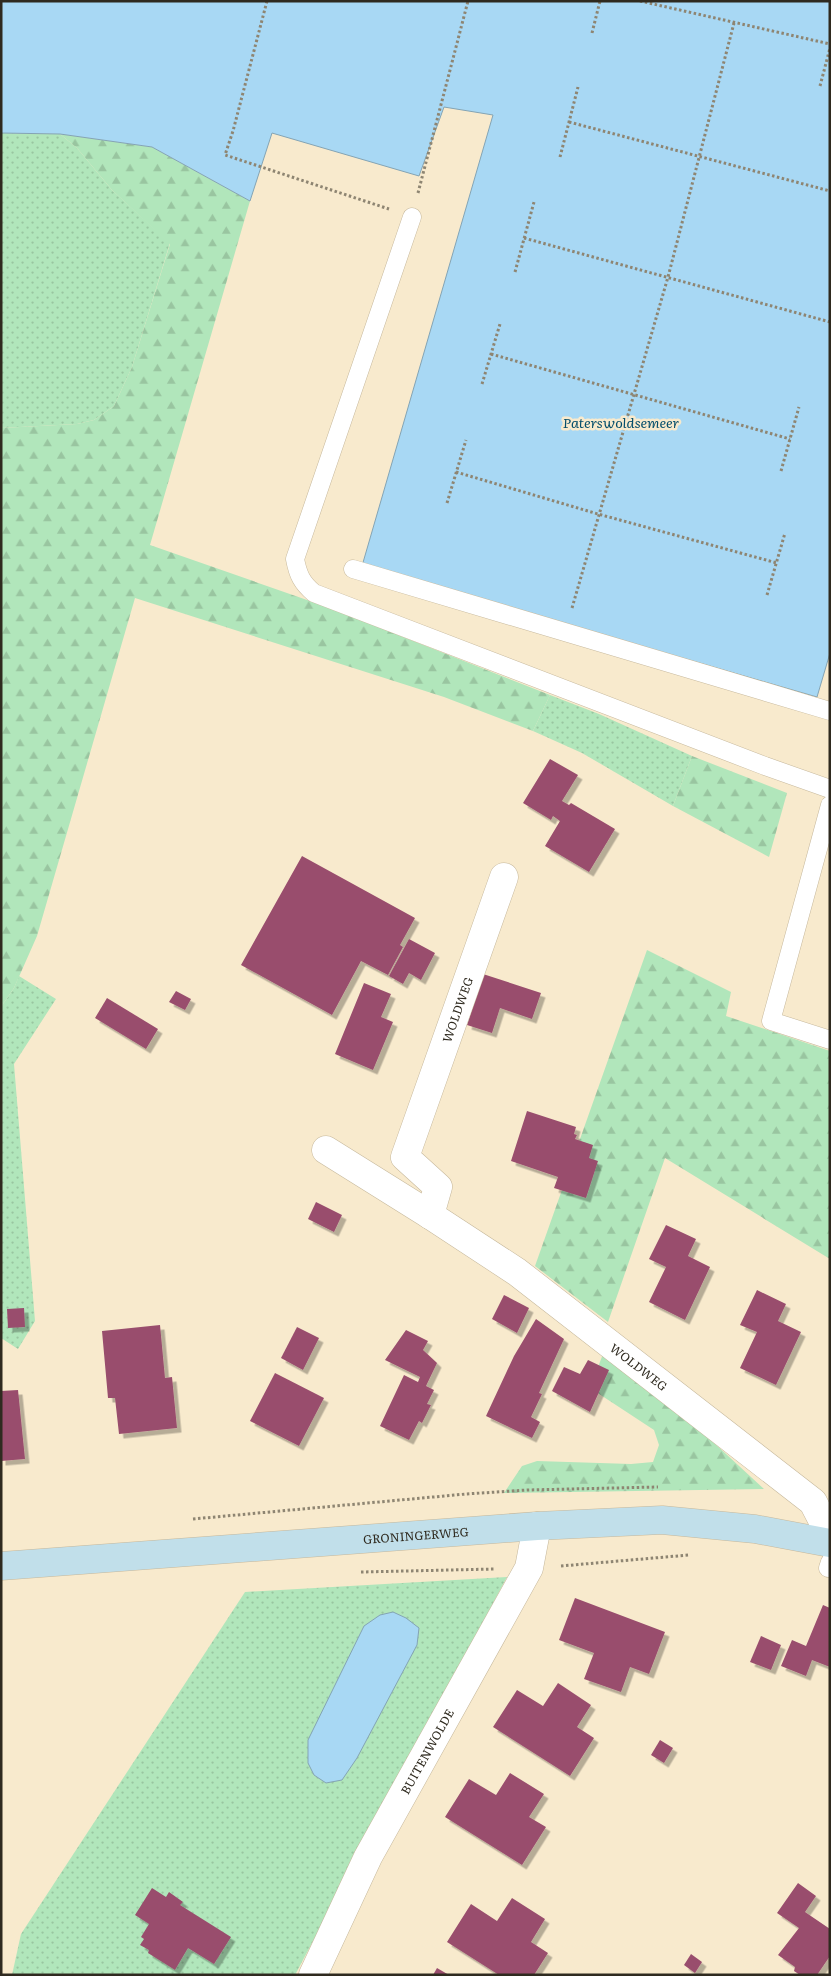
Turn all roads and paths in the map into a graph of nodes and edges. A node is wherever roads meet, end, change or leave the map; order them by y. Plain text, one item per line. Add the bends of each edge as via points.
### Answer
1 (267, 1) edge
2 (468, 1) edge
3 (600, 1) edge
4 (640, 1) edge
5 (734, 23) junction
6 (592, 33) dead end
7 (830, 46) edge
8 (820, 86) dead end
9 (578, 87) dead end
10 (569, 122) junction
11 (560, 157) dead end
12 (700, 157) junction
13 (830, 192) edge
14 (534, 202) dead end
15 (412, 216) junction
16 (524, 238) dead end
17 (515, 272) dead end
18 (668, 277) junction
19 (830, 322) edge
20 (500, 324) dead end
21 (491, 354) junction
22 (482, 384) dead end
23 (633, 395) junction
24 (799, 407) dead end
25 (466, 440) dead end
26 (790, 440) junction
27 (780, 471) dead end
28 (456, 472) junction
29 (447, 503) dead end
30 (598, 514) junction
31 (786, 533) dead end
32 (777, 563) junction
33 (353, 569) dead end
34 (768, 595) dead end
35 (564, 632) junction
36 (830, 711) edge
37 (830, 788) edge
38 (830, 805) edge
39 (504, 878) dead end
40 (830, 1040) edge
41 (326, 1150) dead end
42 (430, 1215) junction
43 (537, 1526) junction
44 (830, 1535) edge
45 (693, 1555) dead end
46 (829, 1558) edge
47 (1, 1566) edge
48 (529, 1568) junction
49 (355, 1572) dead end
50 (313, 1975) edge

1 - 15 path via 225,155
2 - 15 path
3 - 6 path
4 - 5 path
5 - 7 path
5 - 12 path
7 - 8 path
9 - 10 path
10 - 11 path
10 - 12 path
12 - 13 path
12 - 18 path
14 - 17 path
15 - 37 lane via 295,559 304,584 314,593
16 - 18 path
18 - 19 path
18 - 23 path
20 - 21 path
21 - 22 path
21 - 23 path
23 - 26 path
23 - 30 path
24 - 26 path
25 - 28 path
26 - 27 path
28 - 29 path
28 - 30 path
30 - 32 path
30 - 35 path
31 - 32 path
32 - 34 path
33 - 35 lane
35 - 36 lane
38 - 40 lane via 770,1021
39 - 42 street, WOLDWEG via 405,1157 438,1188
41 - 42 street, WOLDWEG
42 - 44 street, WOLDWEG via 517,1272 813,1502
43 - 46 main road, GRONINGERWEG via 662,1520 755,1529
43 - 47 main road, GRONINGERWEG
43 - 48 street, BUITENWOLDE
45 - 48 path
48 - 49 path
48 - 50 street, BUITENWOLDE via 368,1856

